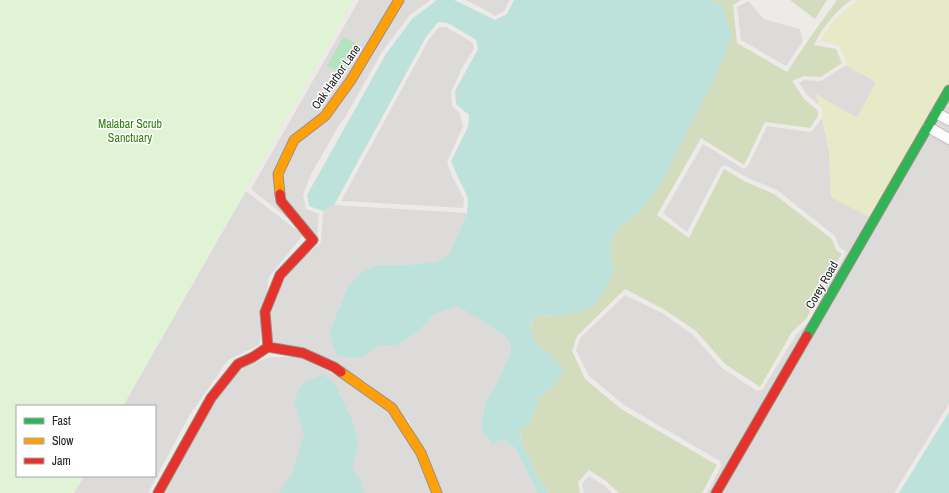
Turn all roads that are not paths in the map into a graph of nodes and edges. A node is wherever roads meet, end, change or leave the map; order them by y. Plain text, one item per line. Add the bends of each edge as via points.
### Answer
1 (400, 0) edge
2 (949, 90) edge
3 (936, 113) junction
4 (949, 120) edge
5 (928, 127) junction
6 (949, 139) edge
7 (268, 347) junction
8 (158, 493) edge
9 (437, 493) edge
10 (716, 493) edge

1 - 7 street, Oak Harbor Lane via 351,80 325,116 294,140 278,174 281,201 313,240 280,274 265,312
2 - 3 street, Corey Road
3 - 4 street
3 - 5 street, Corey Road
5 - 6 street
5 - 10 street, Corey Road
7 - 8 street via 238,364 211,398
7 - 9 street via 303,353 334,367 392,408 421,453

